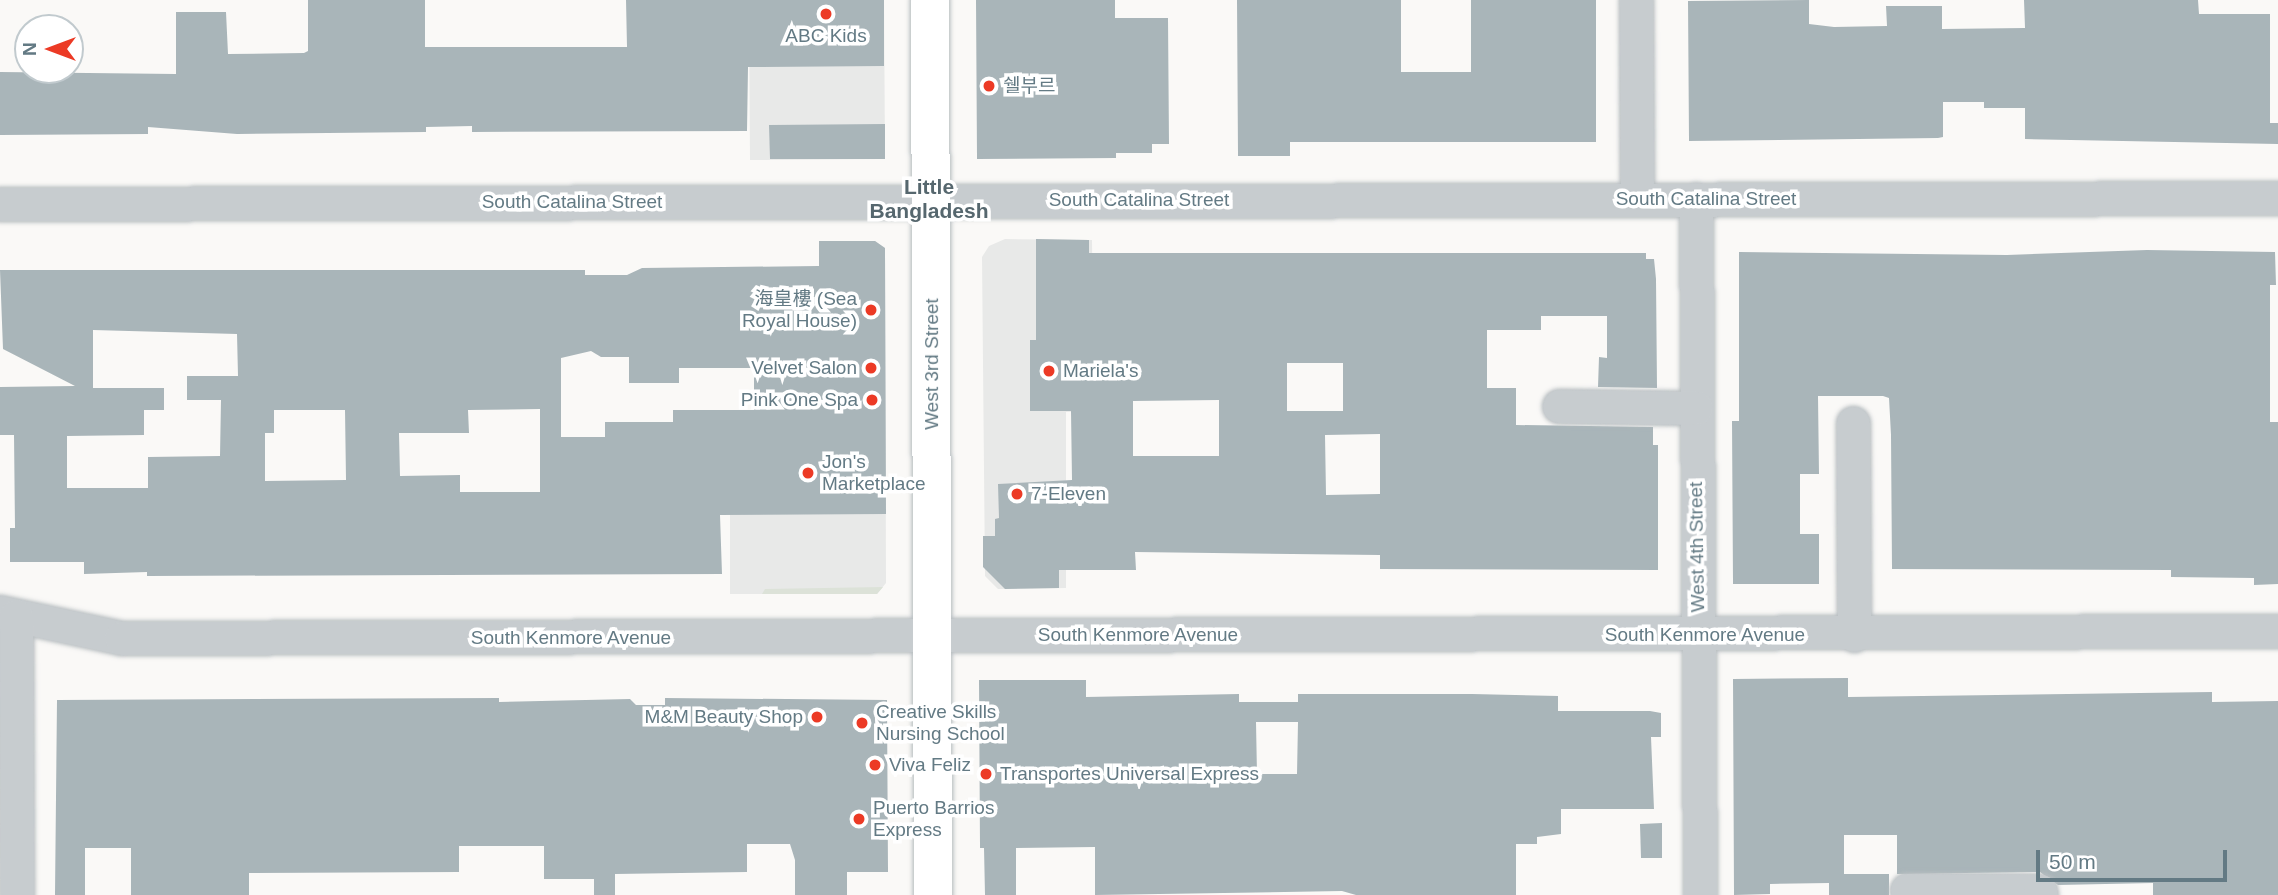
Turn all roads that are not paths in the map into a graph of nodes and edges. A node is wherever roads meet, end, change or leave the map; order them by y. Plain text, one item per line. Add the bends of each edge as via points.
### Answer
1 (930, 0) edge
2 (1636, 0) edge
3 (2278, 198) edge
4 (1696, 199) junction
5 (1637, 200) junction
6 (931, 201) junction
7 (0, 204) edge
8 (1559, 406) dead end
9 (1696, 408) junction
10 (1853, 423) dead end
11 (8, 614) edge
12 (2278, 631) edge
13 (930, 635) junction
14 (1854, 635) junction
15 (1698, 636) junction
16 (1907, 890) dead end
17 (17, 895) edge
18 (933, 895) edge
19 (1700, 895) edge
20 (2040, 895) edge

1 - 6 main road, West 3rd Street
2 - 5 street
3 - 4 street, South Catalina Street
4 - 5 street, South Catalina Street
4 - 9 street, West 4th Street
5 - 6 street, South Catalina Street
6 - 7 street, South Catalina Street
6 - 13 main road, West 3rd Street
8 - 9 street
9 - 15 street, West 4th Street
10 - 14 street
11 - 13 street, South Kenmore Avenue via 121,638
11 - 17 street
12 - 14 street, South Kenmore Avenue
13 - 15 street, South Kenmore Avenue
13 - 18 main road, West 3rd Street
14 - 15 street, South Kenmore Avenue
15 - 19 street, West 4th Street
16 - 20 street via 2040,891

